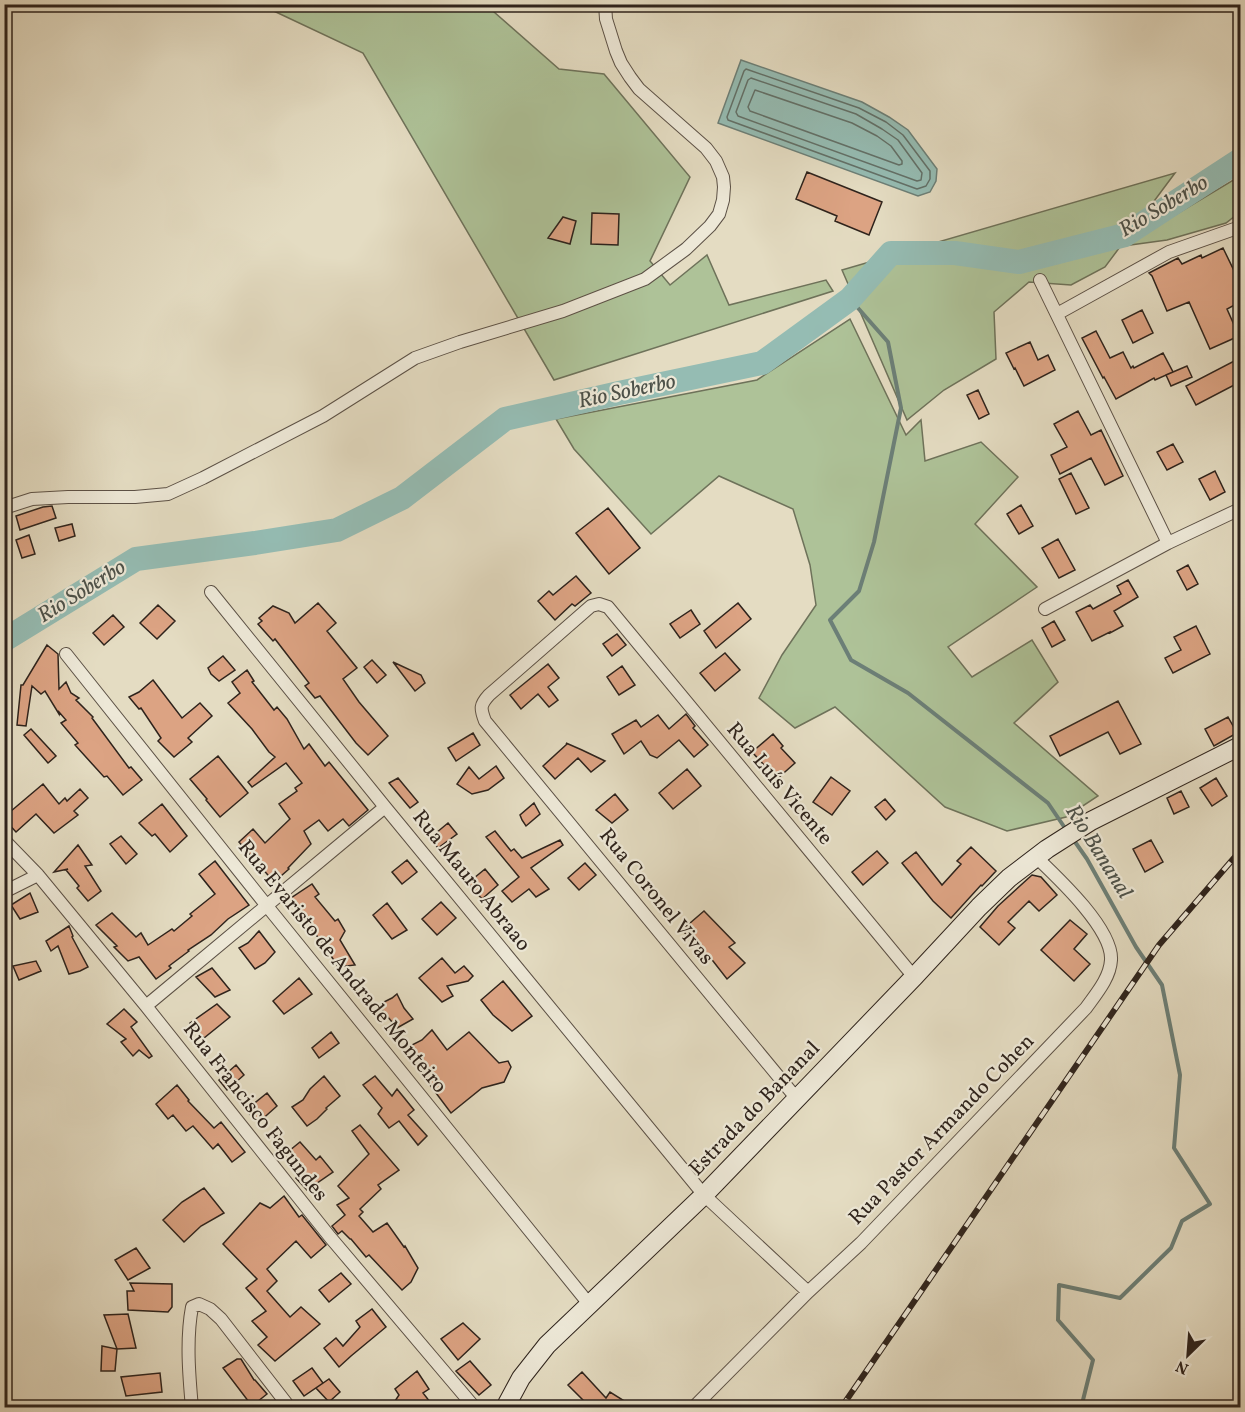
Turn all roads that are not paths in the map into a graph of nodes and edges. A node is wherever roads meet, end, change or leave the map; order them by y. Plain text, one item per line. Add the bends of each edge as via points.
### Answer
1 (605, 4) edge
2 (1240, 228) edge
3 (1040, 280) dead end
4 (1057, 314) junction
5 (4, 508) edge
6 (1240, 509) edge
7 (1168, 543) junction
8 (211, 592) dead end
9 (1045, 609) dead end
10 (615, 615) joint
11 (66, 654) dead end
12 (1240, 746) edge
13 (385, 807) junction
14 (4, 840) edge
15 (1041, 853) junction
16 (38, 875) junction
17 (4, 892) edge
18 (267, 906) junction
19 (914, 977) junction
20 (146, 1006) junction
21 (797, 1099) junction
22 (704, 1195) junction
23 (808, 1292) junction
24 (589, 1304) junction
25 (192, 1407) edge
26 (290, 1407) edge
27 (475, 1407) edge
28 (506, 1407) edge
29 (693, 1407) edge

1 - 5 street via 616,51 630,77 706,148 723,177 723,200 718,213 686,249 645,279 563,311 416,358 323,416 168,494 32,500
2 - 4 street via 1169,252
3 - 4 street
4 - 7 street
6 - 7 street
7 - 9 street
8 - 13 street, Rua Mauro Abraao
10 - 19 street, Rua Luís Vicente
10 - 21 street, Rua Coronel Vivas via 608,607 591,606 482,702 481,711
11 - 18 street, Rua Evaristo de Andrade Monteiro
12 - 15 main road, Estrada do Bananal via 1091,821
13 - 18 street
13 - 22 street, Rua Mauro Abraao
14 - 16 street, Rua Francisco Fagundes
15 - 19 main road, Estrada do Bananal via 979,907
15 - 23 street, Rua Pastor Armando Cohen via 1107,941 1111,958 1102,984 1086,1008 869,1235
16 - 17 street
16 - 20 street, Rua Francisco Fagundes
18 - 20 street
18 - 24 street, Rua Evaristo de Andrade Monteiro
19 - 21 main road, Estrada do Bananal
20 - 27 street, Rua Francisco Fagundes via 330,1238
21 - 22 main road, Estrada do Bananal
22 - 23 street, Rua Mauro Abraao
22 - 24 main road, Estrada do Bananal
23 - 29 street, Rua Pastor Armando Cohen
24 - 28 main road, Estrada do Bananal via 547,1345 521,1378
25 - 26 street via 190,1318 192,1307 198,1304 221,1319

